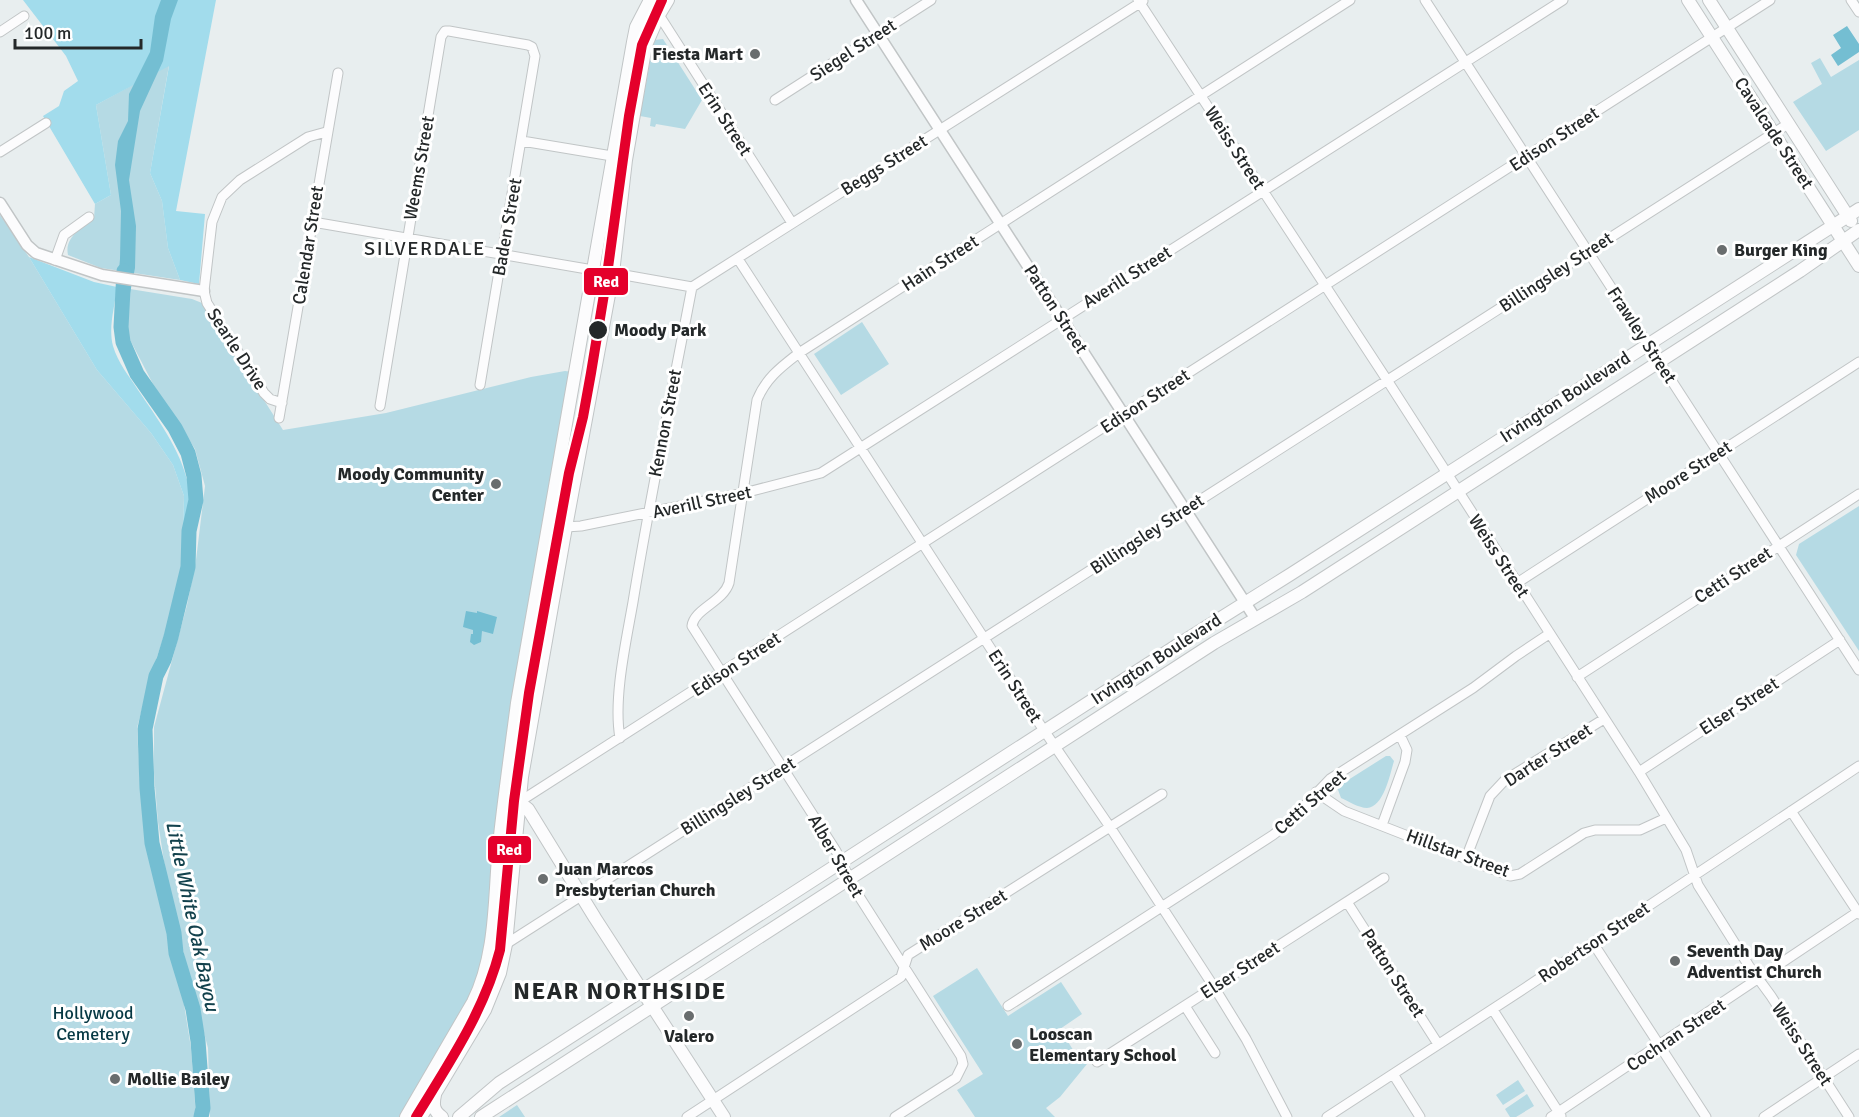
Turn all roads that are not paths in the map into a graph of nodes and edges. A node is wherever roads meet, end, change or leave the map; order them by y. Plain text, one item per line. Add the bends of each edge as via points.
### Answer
1 (650, 0) edge
2 (668, 0) edge
3 (856, 0) edge
4 (931, 0) edge
5 (1350, 0) edge
6 (1425, 0) edge
7 (1563, 0) edge
8 (1688, 0) edge
9 (1708, 0) edge
10 (1770, 0) edge
11 (1851, 0) edge
12 (1141, 1) edge
13 (1859, 12) edge
14 (659, 15) junction
15 (24, 16) dead end
16 (1726, 28) junction
17 (0, 32) edge
18 (878, 34) junction
19 (441, 37) joint
20 (1712, 37) junction
21 (1466, 62) junction
22 (338, 73) dead end
23 (1201, 96) junction
24 (776, 100) dead end
25 (46, 123) dead end
26 (1788, 123) junction
27 (940, 130) junction
28 (326, 132) junction
29 (1774, 133) junction
30 (522, 141) junction
31 (0, 152) edge
32 (612, 156) junction
33 (1527, 158) junction
34 (1263, 190) junction
35 (0, 203) edge
36 (1859, 209) edge
37 (1848, 216) junction
38 (89, 217) dead end
39 (313, 222) junction
40 (792, 223) junction
41 (1001, 224) junction
42 (1833, 226) junction
43 (1859, 231) edge
44 (407, 238) junction
45 (1843, 241) junction
46 (1588, 252) junction
47 (502, 255) junction
48 (738, 259) junction
49 (55, 260) junction
50 (1859, 266) edge
51 (593, 270) junction
52 (613, 273) junction
53 (1751, 278) junction
54 (1324, 285) junction
55 (692, 287) junction
56 (204, 291) junction
57 (1762, 296) junction
58 (1061, 318) junction
59 (1648, 344) junction
60 (799, 353) junction
61 (1659, 362) junction
62 (1859, 362) edge
63 (1387, 380) junction
64 (480, 385) dead end
65 (282, 403) junction
66 (380, 406) dead end
67 (1546, 410) junction
68 (1124, 414) junction
69 (279, 418) dead end
70 (1557, 428) junction
71 (861, 448) junction
72 (1718, 452) junction
73 (1446, 474) junction
74 (1457, 492) junction
75 (744, 493) junction
76 (1859, 494) edge
77 (1185, 509) junction
78 (648, 513) junction
79 (566, 527) junction
80 (1354, 534) junction
81 (923, 544) junction
82 (1778, 545) junction
83 (1364, 551) junction
84 (1517, 583) junction
85 (1245, 602) junction
86 (1255, 618) junction
87 (1549, 634) junction
88 (698, 636) joint
89 (985, 638) junction
90 (1840, 640) junction
91 (1176, 646) junction
92 (1186, 662) junction
93 (1859, 670) edge
94 (721, 674) junction
95 (1577, 677) junction
96 (1604, 719) junction
97 (1045, 731) junction
98 (1400, 735) junction
99 (620, 738) junction
100 (1056, 746) junction
101 (1859, 766) edge
102 (783, 768) junction
103 (1639, 772) junction
104 (1316, 792) junction
105 (1162, 794) dead end
106 (943, 796) junction
107 (504, 799) junction
108 (519, 802) junction
109 (953, 811) junction
110 (1791, 811) junction
111 (1666, 818) junction
112 (1382, 825) junction
113 (1110, 827) junction
114 (1466, 858) junction
115 (841, 862) junction
116 (1695, 874) junction
117 (849, 878) junction
118 (1384, 878) dead end
119 (581, 895) junction
120 (1347, 902) junction
121 (1162, 908) junction
122 (1858, 912) edge
123 (724, 938) junction
124 (1593, 943) junction
125 (506, 944) junction
126 (734, 953) junction
127 (904, 967) junction
128 (1759, 979) junction
129 (1214, 987) junction
130 (642, 991) junction
131 (652, 1005) junction
132 (1008, 1006) dead end
133 (1185, 1006) junction
134 (1493, 1010) junction
135 (1438, 1044) junction
136 (1659, 1046) junction
137 (1215, 1053) dead end
138 (1859, 1054) edge
139 (540, 1056) junction
140 (1097, 1062) dead end
141 (549, 1072) junction
142 (1393, 1074) junction
143 (1824, 1077) junction
144 (436, 1092) junction
145 (713, 1100) junction
146 (1557, 1115) edge
147 (409, 1116) edge
148 (421, 1117) edge
149 (442, 1117) edge
150 (458, 1117) edge
151 (481, 1117) edge
152 (687, 1117) edge
153 (724, 1117) edge
154 (895, 1117) edge
155 (1287, 1117) edge
156 (1327, 1117) edge
157 (1420, 1117) edge
158 (1706, 1117) edge
159 (1764, 1117) edge
160 (1849, 1117) edge

1 - 32 main road via 636,27
2 - 14 main road
3 - 18 street, Patton Street
4 - 18 street, Siegel Street
5 - 23 street, Hain Street
6 - 21 street, Frawley Street
7 - 21 street, Averill Street
8 - 20 main road, Cavalcade Street
9 - 16 main road, Cavalcade Street
10 - 16 street, Edison Street
11 - 13 street
12 - 23 street, Weiss Street
12 - 27 street, Beggs Street
14 - 40 street, Erin Street
14 - 52 main road via 646,45 626,160
15 - 17 street
16 - 20 street, Edison Street
16 - 26 main road, Cavalcade Street
18 - 24 street, Siegel Street
18 - 27 street, Patton Street
19 - 30 street, Baden Street via 452,31 528,45 535,51
19 - 44 street, Weems Street
20 - 29 main road, Cavalcade Street
20 - 33 street, Edison Street
21 - 33 street, Frawley Street
21 - 34 street, Averill Street
22 - 28 street, Calendar Street
23 - 34 street, Weiss Street
23 - 41 street, Hain Street
25 - 31 street
26 - 29 street, Billingsley Street
26 - 37 main road, Cavalcade Street
27 - 40 street, Beggs Street
27 - 41 street, Patton Street
28 - 39 street, Calendar Street
28 - 56 street, Searle Drive via 308,137 226,191 212,222
29 - 42 main road, Cavalcade Street
29 - 46 street, Billingsley Street
30 - 32 street
30 - 47 street, Baden Street
32 - 51 main road
33 - 46 street, Frawley Street
33 - 54 street, Edison Street
34 - 54 street, Weiss Street
34 - 58 street, Averill Street
35 - 49 street via 30,249
36 - 37 main road, Irvington Boulevard
37 - 42 main road, Irvington Boulevard
37 - 43 main road, Cavalcade Street
38 - 49 street via 64,235
39 - 44 street
39 - 65 street, Calendar Street
40 - 48 street, Beggs Street
41 - 58 street, Patton Street
41 - 60 street, Hain Street
42 - 45 main road, Cavalcade Street
42 - 53 main road, Irvington Boulevard
43 - 45 main road, Irvington Boulevard
44 - 47 street
44 - 66 street, Weems Street
45 - 50 main road, Cavalcade Street
45 - 57 main road, Irvington Boulevard
46 - 59 street, Frawley Street
46 - 63 street, Billingsley Street
47 - 51 street
47 - 64 street, Baden Street
48 - 55 street, Beggs Street
48 - 60 street, Erin Street
49 - 56 street via 116,278
51 - 107 main road via 517,703
52 - 55 street
52 - 79 main road
53 - 57 main road
53 - 59 main road, Irvington Boulevard
54 - 63 street, Weiss Street
54 - 68 street, Edison Street
55 - 78 street, Kennon Street
56 - 65 street, Searle Drive via 207,303 254,378 270,399
57 - 61 main road, Irvington Boulevard
58 - 68 street, Patton Street
58 - 71 street, Averill Street
59 - 61 street, Frawley Street
59 - 67 main road, Irvington Boulevard
60 - 71 street, Erin Street
60 - 75 street, Hain Street via 771,376 757,400
61 - 70 main road, Irvington Boulevard
61 - 72 street, Frawley Street
62 - 72 street, Moore Street
63 - 73 street, Weiss Street
63 - 77 street, Billingsley Street
65 - 69 street, Calendar Street
67 - 70 main road
67 - 73 main road, Irvington Boulevard
68 - 77 street, Patton Street
68 - 81 street, Edison Street
70 - 74 main road, Irvington Boulevard
71 - 75 street, Averill Street via 811,477
71 - 81 street, Erin Street
72 - 82 street, Frawley Street
72 - 84 street, Moore Street
73 - 74 street, Weiss Street
73 - 80 main road, Irvington Boulevard
74 - 83 main road, Irvington Boulevard
74 - 84 street, Weiss Street
75 - 78 street, Averill Street
75 - 88 street, Hain Street via 729,583 722,596 693,621
76 - 82 street, Cetti Street
77 - 85 street, Patton Street
77 - 89 street, Billingsley Street
78 - 79 street, Averill Street
78 - 99 street, Kennon Street via 621,681
79 - 108 main road
80 - 83 main road
80 - 85 main road, Irvington Boulevard
81 - 89 street, Erin Street
81 - 94 street, Edison Street
82 - 90 street, Frawley Street
82 - 95 street, Cetti Street
83 - 86 main road, Irvington Boulevard
84 - 87 street, Weiss Street
85 - 86 street, Patton Street
85 - 91 main road, Irvington Boulevard
86 - 92 main road, Irvington Boulevard
87 - 95 street, Weiss Street
87 - 98 street, Cetti Street
88 - 94 street, Alber Street
89 - 97 street, Erin Street
89 - 102 street, Billingsley Street
90 - 93 street, Frawley Street
90 - 103 street, Elser Street
91 - 92 main road
91 - 97 main road, Irvington Boulevard
92 - 100 main road, Irvington Boulevard
94 - 99 street, Edison Street
94 - 102 street, Alber Street
95 - 96 street, Weiss Street
96 - 103 street, Weiss Street
96 - 114 street, Darter Street via 1505,780 1490,796
97 - 100 street, Erin Street
97 - 106 main road, Irvington Boulevard
98 - 104 street, Cetti Street
98 - 112 street via 1407,750 1405,762
99 - 108 street, Edison Street
100 - 109 main road, Irvington Boulevard
100 - 113 street, Erin Street
101 - 110 street, Robertson Street
102 - 115 street, Alber Street
102 - 119 street, Billingsley Street
103 - 111 street, Weiss Street
104 - 112 street, Hillstar Street via 1344,811
104 - 121 street, Cetti Street via 1273,835
105 - 113 street, Moore Street
106 - 109 main road
106 - 115 main road, Irvington Boulevard
107 - 108 main road
107 - 147 main road via 489,957 482,984
108 - 119 main road via 528,809
108 - 125 main road
109 - 117 main road, Irvington Boulevard
110 - 116 street, Robertson Street
110 - 122 street
111 - 114 street, Hillstar Street via 1640,830 1584,833 1520,874 1510,876
111 - 116 street, Weiss Street via 1686,850
112 - 114 street, Hillstar Street
113 - 121 street, Erin Street
113 - 127 street, Moore Street via 908,955
115 - 117 street, Alber Street
115 - 123 main road, Irvington Boulevard
116 - 124 street, Robertson Street
116 - 128 street, Weiss Street via 1698,885
117 - 126 main road, Irvington Boulevard
117 - 127 street, Alber Street
118 - 120 street, Elser Street
119 - 125 street, Billingsley Street
119 - 130 main road
120 - 129 street, Elser Street
120 - 135 street, Patton Street
121 - 129 street, Erin Street
121 - 132 street, Cetti Street
122 - 128 street, Cochran Street
123 - 126 main road
123 - 130 main road, Irvington Boulevard
124 - 134 street, Robertson Street
124 - 136 street
125 - 144 main road via 495,990
126 - 131 main road, Irvington Boulevard
127 - 145 street, Moore Street via 901,977
127 - 154 street, Alber Street via 963,1064 956,1078
128 - 136 street, Cochran Street
128 - 143 street, Weiss Street
129 - 133 street, Elser Street
129 - 155 street, Erin Street
130 - 131 main road
130 - 139 main road, Irvington Boulevard
131 - 141 main road, Irvington Boulevard
131 - 145 main road
133 - 137 street
133 - 140 street, Elser Street
134 - 135 street, Robertson Street
134 - 146 street
135 - 142 street, Robertson Street
136 - 146 street, Cochran Street
136 - 158 street
138 - 143 street
139 - 141 main road
139 - 150 main road, Irvington Boulevard
141 - 151 main road, Irvington Boulevard
142 - 156 street, Robertson Street
142 - 157 street
143 - 159 street
143 - 160 street, Weiss Street
144 - 148 main road
144 - 149 main road via 434,1107
145 - 152 street, Moore Street
145 - 153 main road

